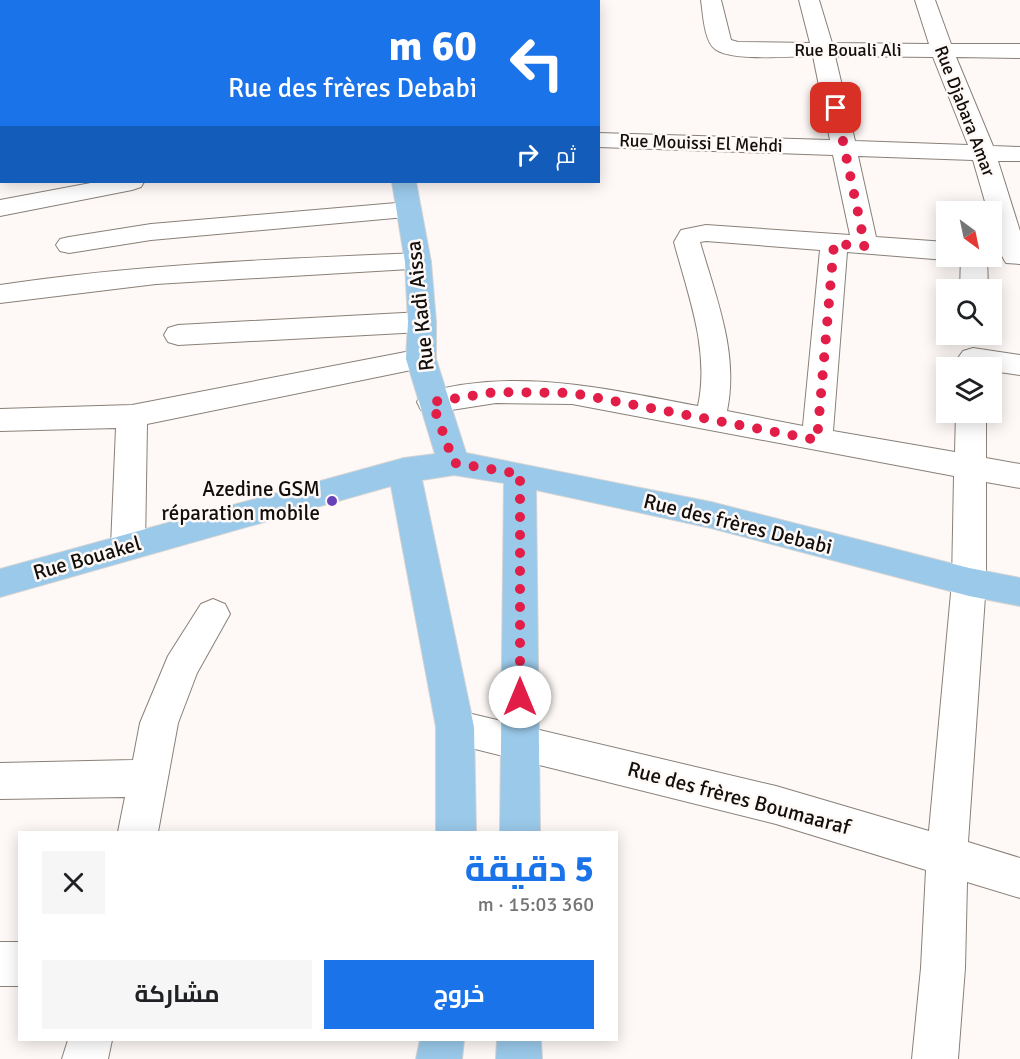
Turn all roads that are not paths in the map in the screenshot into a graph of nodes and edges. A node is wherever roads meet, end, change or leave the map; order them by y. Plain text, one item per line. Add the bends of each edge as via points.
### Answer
1 (711, 0) edge
2 (809, 0) edge
3 (925, 0) edge
4 (824, 50) junction
5 (942, 51) junction
6 (1020, 51) edge
7 (600, 140) edge
8 (844, 147) junction
9 (983, 152) junction
10 (1020, 154) edge
11 (126, 183) edge
12 (404, 183) edge
13 (74, 192) junction
14 (0, 208) edge
15 (408, 210) junction
16 (834, 244) junction
17 (69, 245) junction
18 (865, 246) junction
19 (936, 250) edge
20 (1009, 256) edge
21 (418, 262) junction
22 (64, 283) junction
23 (0, 294) edge
24 (422, 322) junction
25 (178, 335) dead end
26 (973, 353) edge
27 (421, 359) junction
28 (1020, 364) edge
29 (432, 402) junction
30 (132, 416) junction
31 (710, 418) junction
32 (0, 420) edge
33 (971, 423) edge
34 (817, 440) junction
35 (454, 463) junction
36 (970, 467) junction
37 (404, 470) junction
38 (520, 474) junction
39 (1020, 476) edge
40 (128, 546) junction
41 (969, 582) junction
42 (0, 583) edge
43 (1020, 592) edge
44 (213, 614) dead end
45 (455, 727) junction
46 (520, 741) junction
47 (148, 778) junction
48 (0, 781) edge
49 (138, 831) edge
50 (456, 831) edge
51 (520, 831) edge
52 (947, 858) junction
53 (1020, 878) edge
54 (0, 964) edge
55 (18, 964) edge
56 (90, 1041) edge
57 (442, 1041) edge
58 (519, 1041) edge
59 (85, 1059) edge
60 (439, 1059) edge
61 (519, 1059) edge
62 (935, 1059) edge

1 - 4 street, Rue Bouali Ali via 723,45 737,49
2 - 4 street
3 - 5 street, Rue Djabara Amar
4 - 5 street, Rue Bouali Ali
4 - 8 street
5 - 6 street, Rue Bouali Ali
5 - 9 street, Rue Djabara Amar
7 - 8 street, Rue Mouissi El Mehdi
8 - 9 street, Rue Mouissi El Mehdi
8 - 18 street
9 - 10 street, Rue Mouissi El Mehdi
9 - 20 street, Rue Djabara Amar
11 - 13 street
12 - 15 main road, Rue Kadi Aissa
13 - 14 street
13 - 17 street
15 - 17 street via 151,232
15 - 21 main road, Rue Kadi Aissa
16 - 18 street
16 - 31 street via 722,234 690,236 687,242 711,324 717,385
16 - 34 street
17 - 22 street
18 - 19 street
21 - 22 street via 197,272
21 - 24 main road, Rue Kadi Aissa
22 - 23 street
24 - 25 street
24 - 27 main road, Rue Kadi Aissa
26 - 28 street
27 - 29 main road, Rue Kadi Aissa
27 - 30 street
29 - 31 street via 496,392 572,393
29 - 35 main road, Rue Kadi Aissa
30 - 32 street
30 - 40 street
31 - 34 street
33 - 36 street
34 - 36 street
35 - 37 main road, Rue Bouakel
35 - 38 main road, Rue des frères Debabi
36 - 39 street
36 - 41 street
37 - 40 main road, Rue Bouakel
37 - 45 main road
38 - 41 main road, Rue des frères Debabi via 711,514
38 - 46 main road
40 - 42 main road, Rue Bouakel
41 - 43 main road, Rue des frères Debabi
41 - 52 street
44 - 47 street via 181,667 166,704
45 - 46 street, Rue des frères Boumaaraf
45 - 50 main road
46 - 51 main road
46 - 52 street, Rue des frères Boumaaraf via 776,805
47 - 48 street
47 - 49 street
52 - 53 street, Rue des frères Boumaaraf
52 - 62 street
54 - 55 street
56 - 59 street
57 - 60 main road
58 - 61 main road

